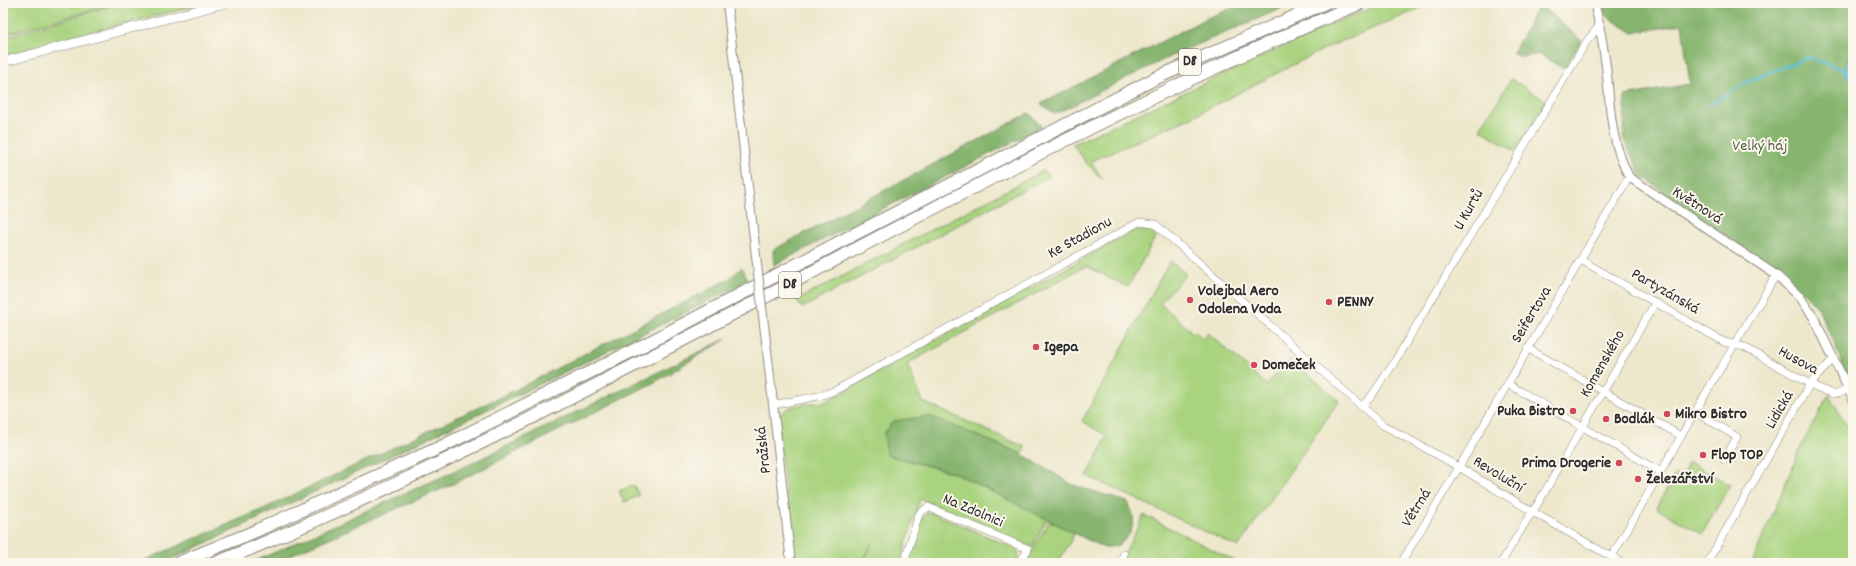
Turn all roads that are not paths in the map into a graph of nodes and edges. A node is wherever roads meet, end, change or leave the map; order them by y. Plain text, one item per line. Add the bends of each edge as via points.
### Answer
1 (225, 3) edge
2 (727, 3) edge
3 (1325, 3) edge
4 (1361, 3) edge
5 (1594, 3) edge
6 (1600, 26) junction
7 (3, 62) edge
8 (1629, 177) junction
9 (1581, 260) junction
10 (1776, 275) junction
11 (1656, 303) junction
12 (1735, 345) junction
13 (1529, 349) junction
14 (1834, 358) junction
15 (1508, 384) junction
16 (1810, 384) junction
17 (1848, 389) junction
18 (1604, 392) junction
19 (1853, 399) edge
20 (773, 405) junction
21 (1361, 407) junction
22 (1695, 412) junction
23 (1583, 427) junction
24 (1681, 436) junction
25 (1724, 460) dead end
26 (1459, 467) junction
27 (1661, 472) junction
28 (1533, 512) junction
29 (1124, 554) dead end
30 (1609, 560) edge
31 (178, 563) edge
32 (216, 563) edge
33 (791, 563) edge
34 (904, 563) edge
35 (1020, 563) edge
36 (1120, 563) edge
37 (1401, 563) edge
38 (1501, 563) edge
39 (1622, 563) edge
40 (1707, 563) edge

1 - 7 main road
2 - 20 street, Pražská, bridge
3 - 31 highway, D8 via 1149,81 646,344 450,443 327,500
4 - 32 highway, D8 via 1164,91 654,356 449,459 347,507
5 - 6 street
6 - 8 street via 1611,122 1621,160
6 - 21 street, U Kurtů via 1583,46 1392,366
8 - 9 street, Seifertova
8 - 10 street, Květnová
9 - 11 street, Partyzánská
9 - 13 street, Seifertova
10 - 12 street
10 - 14 street, Květnová via 1800,297 1814,318
11 - 12 street, Partyzánská via 1724,342
11 - 18 street, Komenského
12 - 16 street, Husova via 1744,347
12 - 22 street
13 - 15 street, Seifertova
13 - 18 street
14 - 16 street, Lidická
14 - 17 street, Květnová
15 - 23 street
15 - 26 street, Seifertova
16 - 17 street, Husova via 1832,394
16 - 40 street, Lidická
17 - 19 street, Květnová
18 - 23 street, Komenského
18 - 24 street
20 - 21 street, Ke Stadionu via 836,390 1139,222 1154,224 1159,228
20 - 33 street, Pražská
21 - 26 street, Revoluční via 1383,425
22 - 24 street
22 - 25 street via 1737,437
23 - 27 street
23 - 28 street, Komenského
24 - 27 street
26 - 28 street, Revoluční
26 - 37 street, Větrná
27 - 30 street
28 - 30 street, Revoluční
28 - 38 street, Komenského
29 - 36 street
30 - 39 street, Revoluční
34 - 35 street, Na Zdolnici via 919,514 928,507 1028,549

